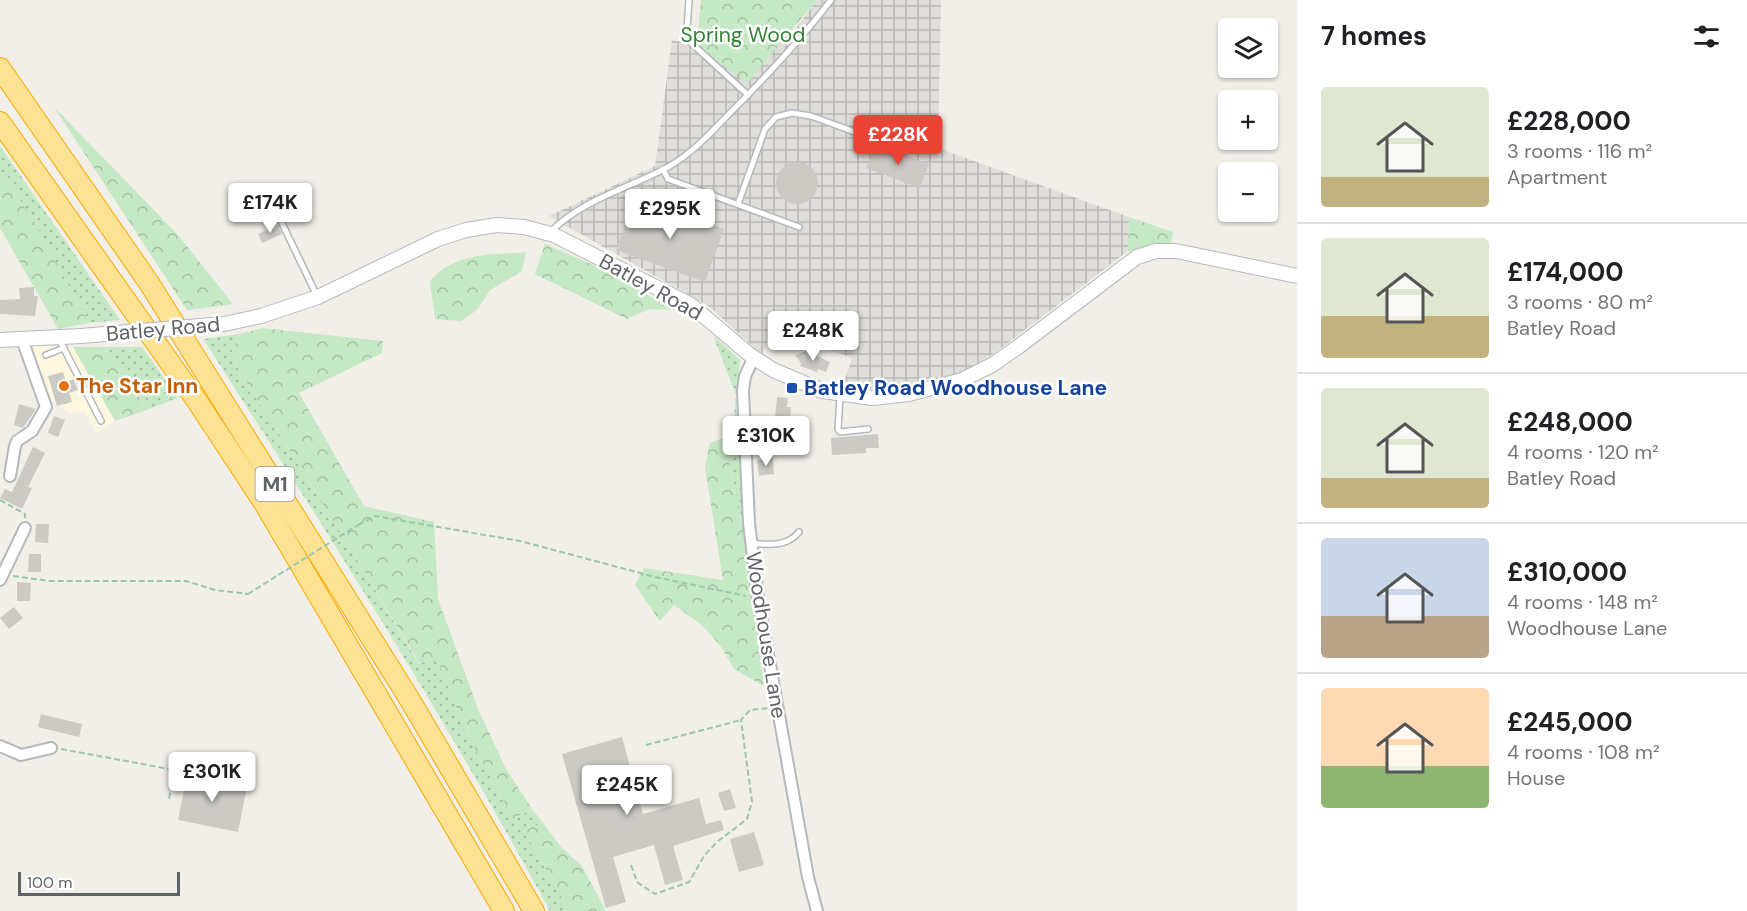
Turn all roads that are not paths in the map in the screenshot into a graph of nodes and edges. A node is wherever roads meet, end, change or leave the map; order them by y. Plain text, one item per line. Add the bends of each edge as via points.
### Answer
1 (690, 0) edge
2 (831, 0) edge
3 (0, 68) edge
4 (748, 95) junction
5 (0, 122) edge
6 (863, 135) dead end
7 (663, 169) junction
8 (738, 204) junction
9 (279, 217) dead end
10 (799, 227) dead end
11 (548, 234) junction
12 (1297, 276) edge
13 (318, 297) junction
14 (22, 339) junction
15 (2, 343) edge
16 (61, 343) junction
17 (46, 355) dead end
18 (754, 357) junction
19 (840, 394) junction
20 (101, 421) dead end
21 (868, 429) dead end
22 (9, 476) dead end
23 (25, 528) road end
24 (799, 532) dead end
25 (752, 543) junction
26 (1, 578) edge
27 (0, 746) edge
28 (51, 748) road end
29 (504, 911) edge
30 (534, 911) edge
31 (817, 911) edge

1 - 4 lane via 689,41
2 - 4 lane via 798,44
3 - 30 highway, M1 via 149,282 410,700
4 - 7 lane via 694,150
5 - 29 highway, M1 via 197,400 264,503
6 - 8 lane via 811,116 792,113 776,117 765,129
7 - 8 lane via 668,179
7 - 11 lane via 595,198 565,217
8 - 10 lane
9 - 13 lane
11 - 13 street, Batley Road via 497,225 466,230 438,239
11 - 18 street, Batley Road via 691,305
12 - 19 street, Batley Road via 1156,251 1137,257 1018,347 962,380 909,394 872,398
13 - 16 street, Batley Road, bridge via 224,324 81,336
14 - 15 street, Batley Road
14 - 16 street, Batley Road
14 - 22 street via 46,407 32,431 17,441
16 - 17 lane
16 - 20 lane
18 - 19 street, Batley Road via 797,381 823,392
18 - 25 street, Woodhouse Lane via 743,391
19 - 21 lane via 840,432
23 - 26 street
24 - 25 lane via 779,544
25 - 31 street, Woodhouse Lane via 758,598
27 - 28 street via 21,755

